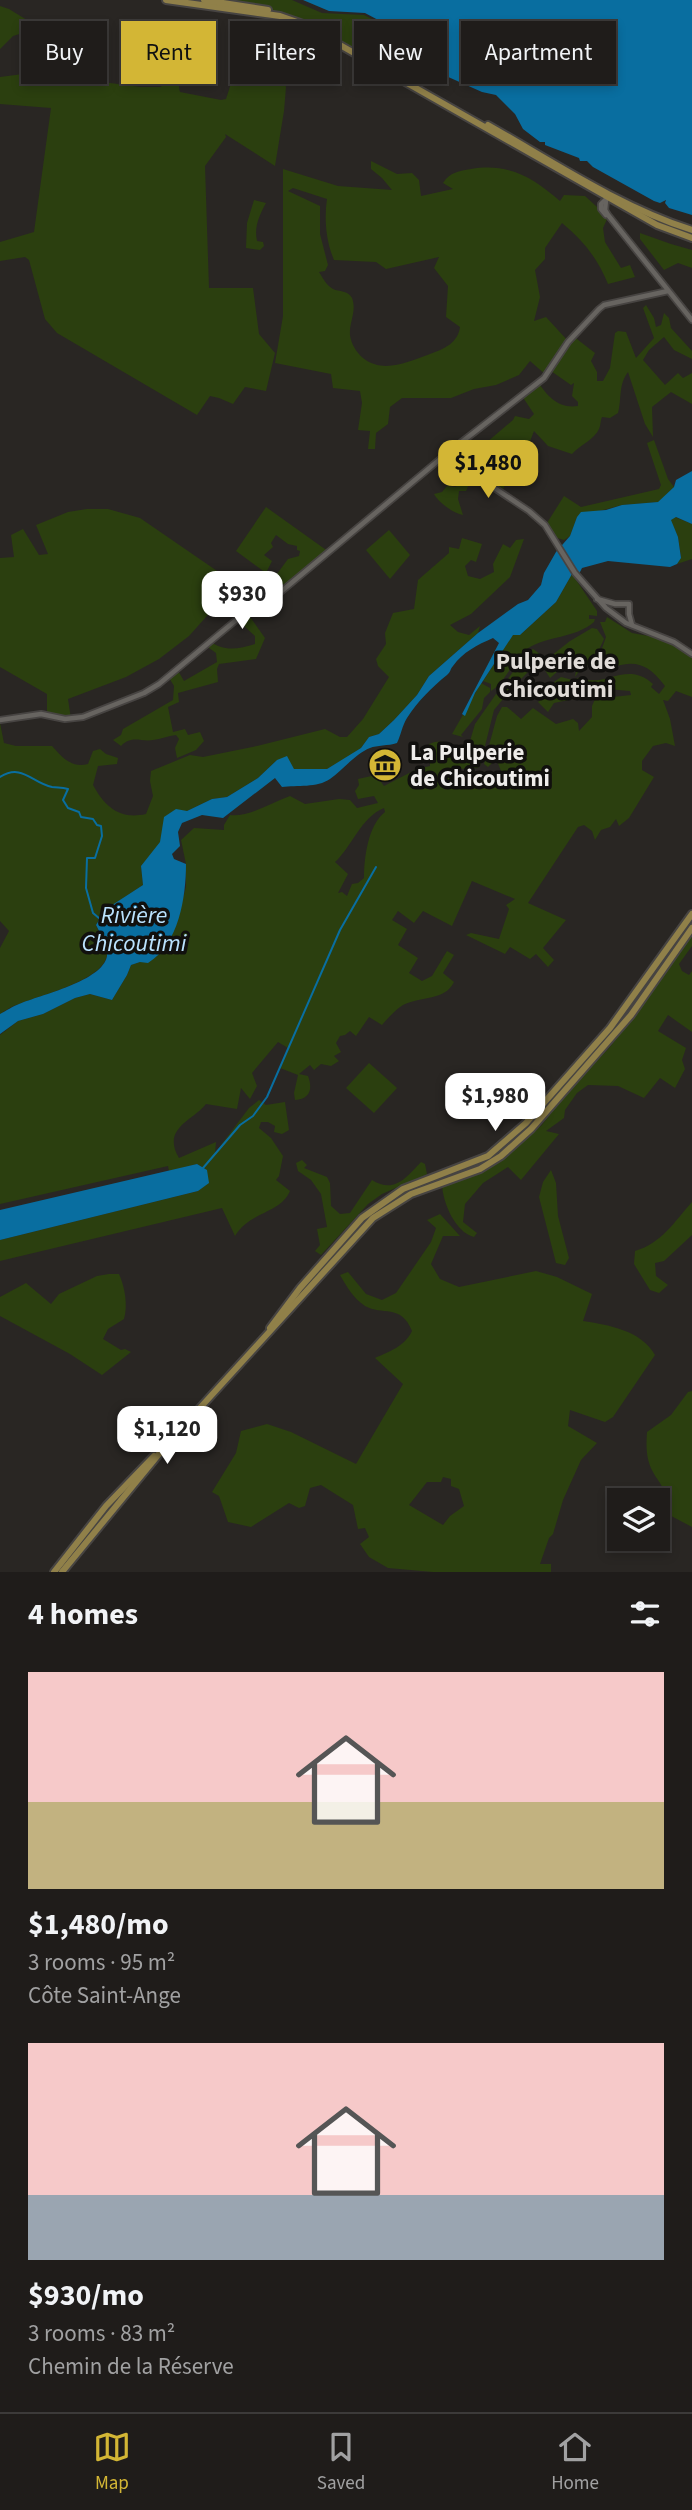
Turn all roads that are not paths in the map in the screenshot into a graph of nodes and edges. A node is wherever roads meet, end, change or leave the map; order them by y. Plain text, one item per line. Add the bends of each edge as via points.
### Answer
1 (166, 0) edge
2 (204, 0) edge
3 (607, 197) junction
4 (692, 230) edge
5 (692, 237) edge
6 (668, 291) junction
7 (692, 320) edge
8 (445, 456) junction
9 (597, 599) junction
10 (632, 626) junction
11 (692, 654) edge
12 (0, 720) edge
13 (692, 914) edge
14 (692, 928) edge
15 (264, 1338) junction
16 (168, 1443) junction
17 (54, 1572) edge
18 (62, 1572) edge

1 - 3 main road via 280,16 303,24
2 - 3 main road via 304,20
3 - 4 main road
3 - 5 main road via 657,225
3 - 6 street via 601,209
6 - 7 street
6 - 8 street via 604,305 568,342 544,379
8 - 9 street via 545,525
8 - 12 street via 265,605 235,621 159,684 83,717 41,714
9 - 10 street
9 - 10 street via 629,604
10 - 11 street
13 - 15 main road via 610,1028 526,1123 488,1156 403,1189 362,1218 300,1288
14 - 15 main road via 631,1015 531,1129 480,1169 411,1194 373,1218
15 - 16 main road
16 - 17 main road via 122,1489
16 - 18 main road

